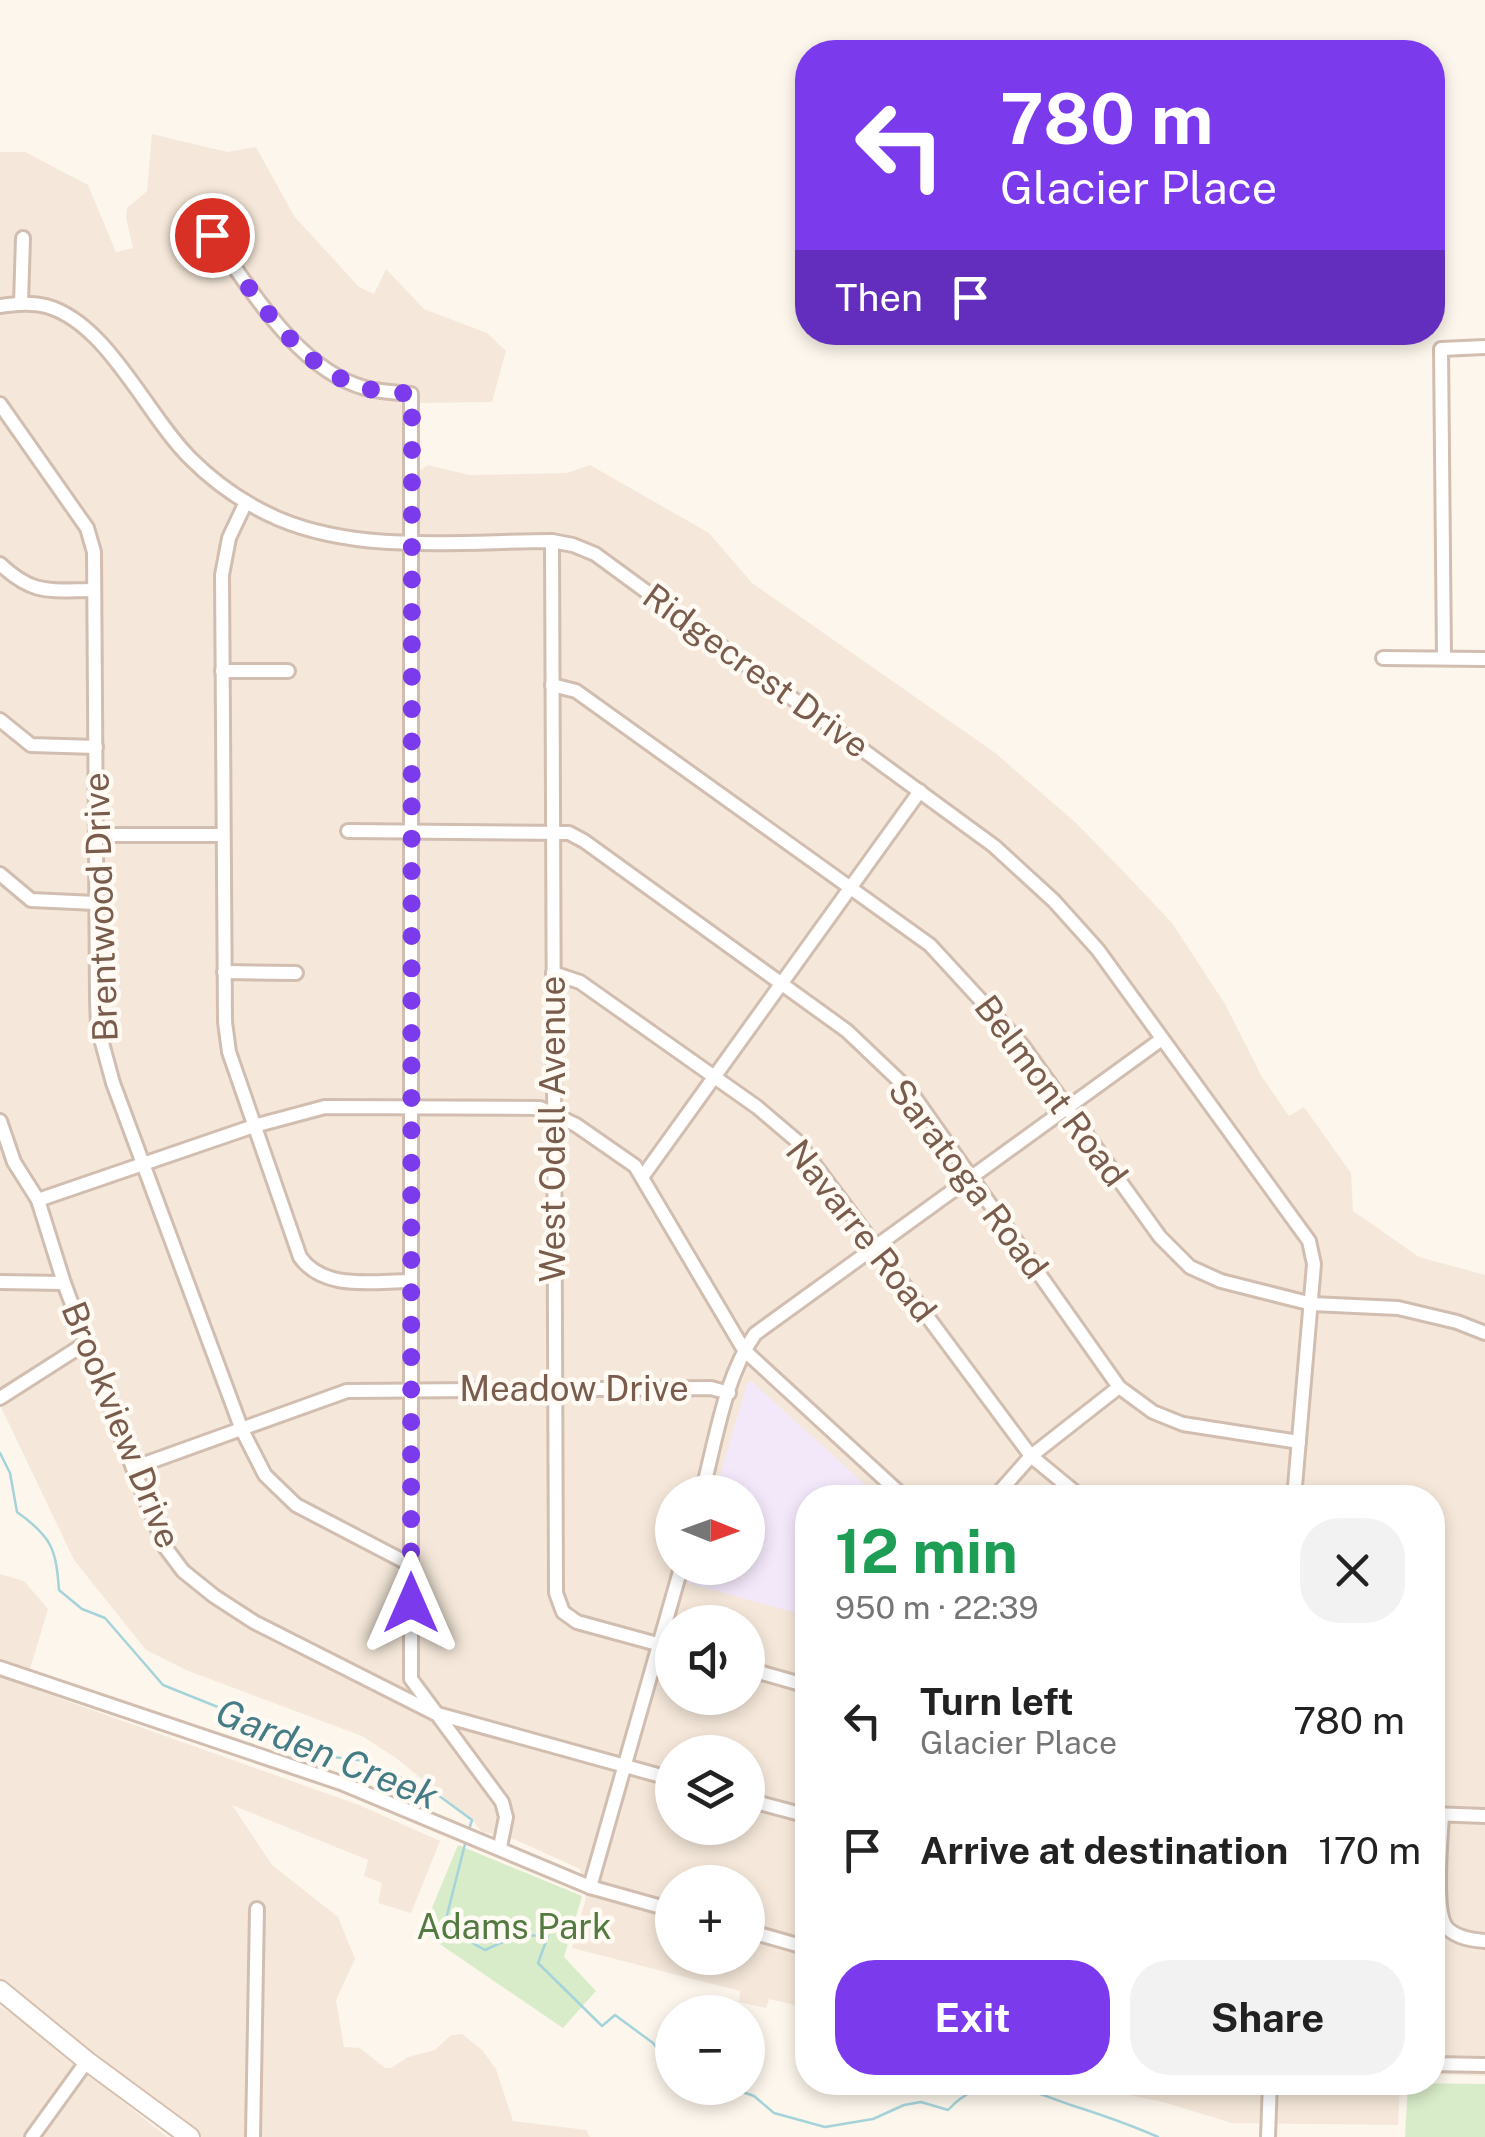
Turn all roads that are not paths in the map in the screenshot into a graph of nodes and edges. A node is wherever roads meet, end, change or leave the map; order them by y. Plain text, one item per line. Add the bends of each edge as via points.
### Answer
1 (212, 235) dead end
2 (23, 238) dead end
3 (21, 304) junction
4 (0, 306) edge
5 (1485, 347) edge
6 (0, 404) edge
7 (246, 502) junction
8 (552, 541) junction
9 (412, 542) junction
10 (0, 564) edge
11 (94, 590) junction
12 (1383, 658) dead end
13 (1444, 658) junction
14 (1485, 659) edge
15 (222, 671) junction
16 (288, 671) dead end
17 (552, 685) junction
18 (0, 720) edge
19 (96, 747) junction
20 (920, 791) junction
21 (348, 830) dead end
22 (413, 832) junction
23 (552, 834) junction
24 (223, 835) junction
25 (96, 836) junction
26 (0, 874) edge
27 (850, 888) junction
28 (96, 903) junction
29 (224, 972) junction
30 (296, 974) dead end
31 (552, 974) junction
32 (782, 982) junction
33 (1162, 1039) junction
34 (713, 1079) junction
35 (410, 1108) junction
36 (1065, 1108) junction
37 (554, 1114) junction
38 (0, 1122) edge
39 (254, 1126) junction
40 (7, 1162) edge
41 (143, 1166) junction
42 (643, 1176) junction
43 (972, 1178) junction
44 (38, 1200) junction
45 (876, 1245) junction
46 (410, 1281) junction
47 (0, 1282) edge
48 (64, 1282) junction
49 (1312, 1304) junction
50 (1485, 1334) edge
51 (86, 1342) junction
52 (744, 1350) junction
53 (1119, 1387) junction
54 (411, 1390) junction
55 (554, 1390) junction
56 (728, 1393) junction
57 (0, 1398) edge
58 (242, 1430) junction
59 (1298, 1442) junction
60 (1032, 1456) junction
61 (133, 1468) junction
62 (706, 1475) edge
63 (891, 1485) edge
64 (1006, 1485) edge
65 (1067, 1485) edge
66 (1295, 1485) edge
67 (411, 1565) junction
68 (655, 1643) edge
69 (0, 1668) edge
70 (765, 1674) edge
71 (655, 1679) edge
72 (795, 1682) edge
73 (434, 1713) junction
74 (626, 1767) junction
75 (655, 1775) edge
76 (765, 1805) edge
77 (795, 1813) edge
78 (1445, 1815) edge
79 (1485, 1816) edge
80 (500, 1847) junction
81 (590, 1887) junction
82 (655, 1905) edge
83 (257, 1909) dead end
84 (1445, 1923) edge
85 (765, 1936) edge
86 (1485, 1940) edge
87 (795, 1944) edge
88 (0, 1990) edge
89 (88, 2061) junction
90 (1445, 2064) edge
91 (1485, 2065) edge
92 (1270, 2095) edge
93 (183, 2135) edge
94 (32, 2137) edge
95 (253, 2137) edge
96 (1268, 2137) edge

1 - 9 street via 272,319 323,370 364,388 412,394
2 - 3 street
3 - 4 street, Ridgecrest Drive
3 - 7 street, Ridgecrest Drive via 82,324 190,459
5 - 13 street via 1441,349
6 - 11 street, Brentwood Drive via 87,528
7 - 9 street, Ridgecrest Drive via 304,528
7 - 15 street via 223,558
8 - 9 street, Ridgecrest Drive
8 - 17 street, West Odell Avenue
8 - 20 street, Ridgecrest Drive via 595,554
9 - 22 street
10 - 11 street via 21,583 42,590
11 - 19 street, Brentwood Drive
12 - 13 street
13 - 14 street
15 - 16 street
15 - 24 street
17 - 23 street, West Odell Avenue
17 - 27 street, Belmont Road via 576,691
18 - 19 street via 31,746
19 - 25 street, Brentwood Drive
20 - 27 street
20 - 33 street, Ridgecrest Drive via 1054,901
21 - 22 street, Saratoga Road
22 - 23 street, Saratoga Road
22 - 35 street
23 - 31 street, West Odell Avenue
23 - 32 street, Saratoga Road via 584,841
24 - 25 street
24 - 29 street
25 - 28 street, Brentwood Drive
26 - 28 street via 31,900
27 - 32 street
27 - 36 street, Belmont Road via 930,945 971,986
28 - 41 street, Brentwood Drive via 98,1028
29 - 30 street
29 - 39 street via 229,1052
31 - 34 street, Navarre Road via 580,982
31 - 37 street, West Odell Avenue
32 - 34 street
32 - 43 street, Saratoga Road via 910,1091
33 - 36 street
33 - 49 street, Ridgecrest Drive via 1305,1234 1314,1264
34 - 42 street
34 - 45 street, Navarre Road via 796,1142
35 - 37 street via 540,1108
35 - 39 street via 325,1107
35 - 46 street
36 - 43 street
36 - 49 street, Belmont Road via 1160,1237 1190,1267
37 - 42 street
37 - 55 street, West Odell Avenue
38 - 40 street, Brookview Drive
39 - 41 street
39 - 46 street via 308,1268 330,1280
40 - 44 street, Brookview Drive
41 - 44 street
41 - 58 street, Brentwood Drive
42 - 52 street
43 - 45 street
43 - 53 street, Saratoga Road
44 - 48 street, Brookview Drive
45 - 52 street via 755,1334
45 - 60 street, Navarre Road
46 - 54 street
47 - 48 street
48 - 51 street, Brookview Drive
49 - 50 street, Belmont Road via 1398,1308
49 - 59 street, Ridgecrest Drive
51 - 57 street
51 - 61 street, Brookview Drive
52 - 56 street
52 - 63 street
53 - 59 street, Saratoga Road via 1182,1424
53 - 60 street
54 - 55 street, Meadow Drive
54 - 58 street, Meadow Drive via 348,1391
54 - 67 street
55 - 56 street, Meadow Drive
55 - 68 street, West Odell Avenue via 556,1592 563,1612 577,1622
56 - 62 street
58 - 61 street, Meadow Drive
58 - 67 street, Brentwood Drive via 265,1475 296,1505
59 - 66 street, Ridgecrest Drive
60 - 64 street
60 - 65 street, Navarre Road
61 - 73 street, Brookview Drive via 165,1546 214,1596
67 - 73 street via 411,1679
69 - 80 street via 341,1783
70 - 72 street
71 - 74 street
73 - 74 street
73 - 80 street via 502,1802
74 - 75 street
74 - 81 street
76 - 77 street
78 - 79 street
80 - 81 street
81 - 82 street
83 - 95 street
84 - 86 street via 1468,1940
85 - 87 street
88 - 89 main road
89 - 93 main road
89 - 94 street
90 - 91 street
92 - 96 street

